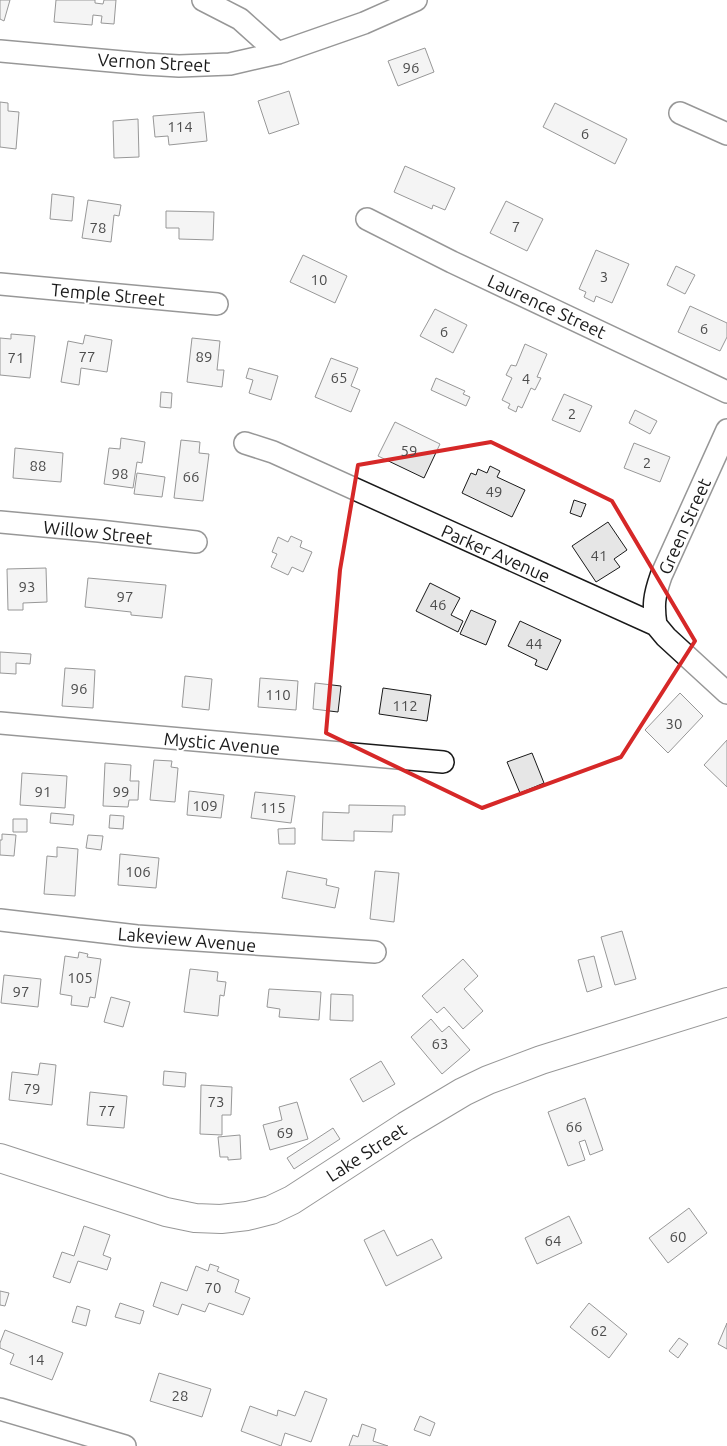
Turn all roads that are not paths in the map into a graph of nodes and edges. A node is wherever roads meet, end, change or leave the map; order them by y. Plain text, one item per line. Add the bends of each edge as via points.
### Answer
1 (203, 0) edge
2 (416, 0) edge
3 (0, 51) edge
4 (278, 53) junction
5 (680, 113) dead end
6 (727, 134) edge
7 (367, 218) dead end
8 (0, 284) edge
9 (217, 304) dead end
10 (727, 392) edge
11 (727, 430) edge
12 (245, 442) dead end
13 (0, 522) edge
14 (196, 542) dead end
15 (656, 626) junction
16 (727, 693) edge
17 (0, 723) edge
18 (443, 762) dead end
19 (0, 920) edge
20 (375, 952) dead end
21 (727, 1002) edge
22 (0, 1158) edge
23 (0, 1409) edge
24 (124, 1446) edge

1 - 4 street via 240,20
2 - 4 street, Vernon Street
3 - 4 street, Vernon Street via 179,66 230,64
5 - 6 street
7 - 10 street, Laurence Street via 452,262
8 - 9 street, Temple Street
11 - 15 street, Green Street via 655,592
12 - 15 street, Parker Avenue
13 - 14 street, Willow Street
15 - 16 street, Parker Avenue
17 - 18 street, Mystic Avenue
19 - 20 street, Lakeview Avenue via 137,936
21 - 22 street, Lake Street via 541,1060 488,1080 406,1126 292,1200 247,1216 195,1218 166,1212
23 - 24 street

